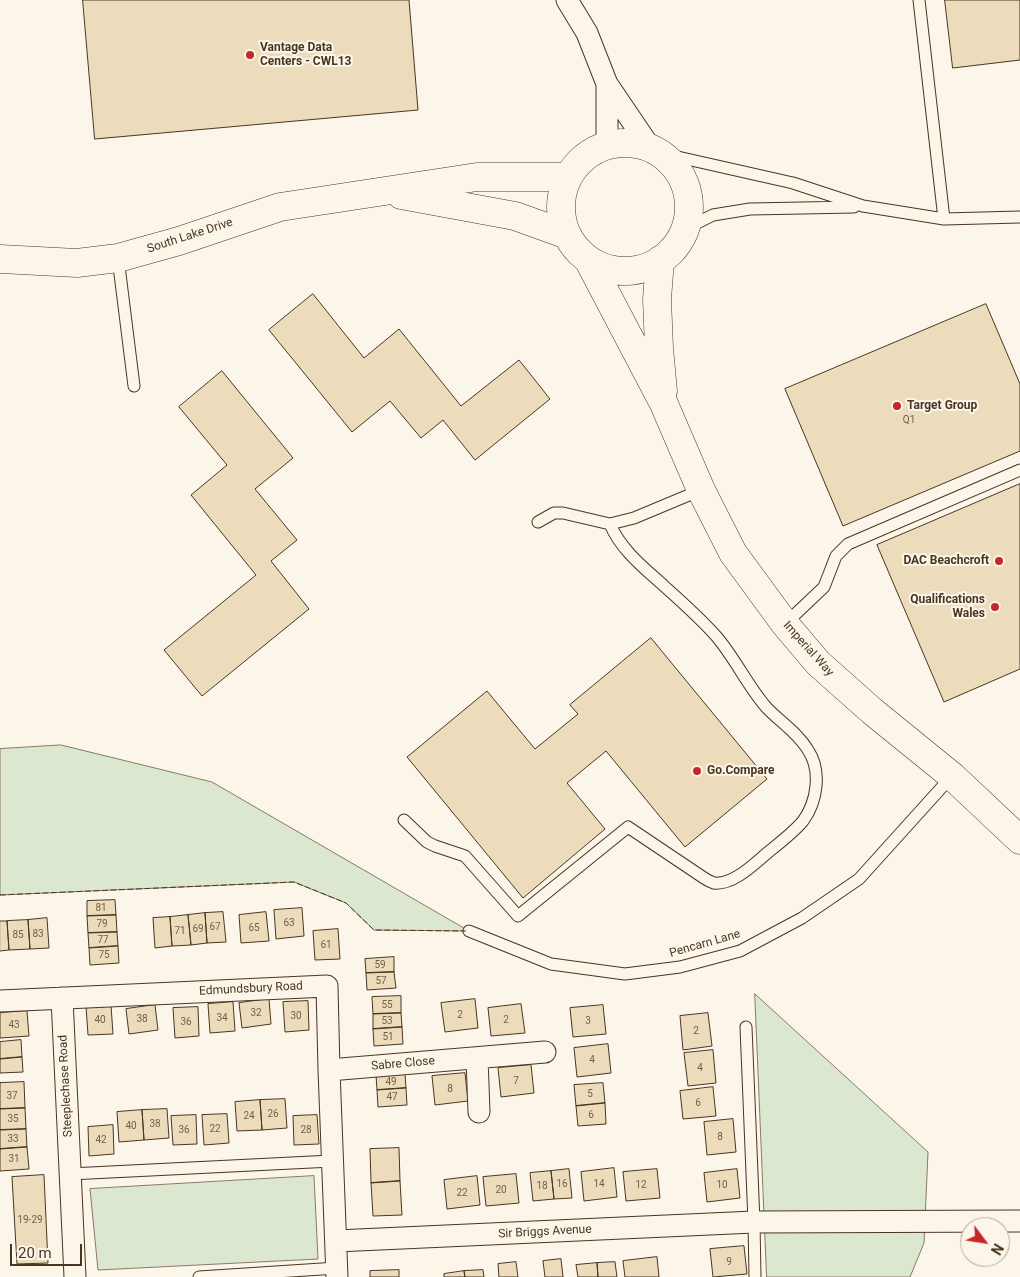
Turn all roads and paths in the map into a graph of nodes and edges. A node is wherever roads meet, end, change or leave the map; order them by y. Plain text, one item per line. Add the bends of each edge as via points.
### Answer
1 (567, 0) edge
2 (919, 0) edge
3 (608, 84) junction
4 (607, 146) junction
5 (655, 151) junction
6 (568, 177) junction
7 (377, 191) junction
8 (863, 206) junction
9 (1020, 217) edge
10 (944, 219) junction
11 (685, 229) junction
12 (565, 234) junction
13 (118, 258) junction
14 (0, 259) edge
15 (660, 260) junction
16 (590, 262) junction
17 (134, 386) dead end
18 (664, 404) junction
19 (1020, 470) edge
20 (701, 490) junction
21 (538, 522) dead end
22 (610, 524) junction
23 (785, 624) junction
24 (952, 776) junction
25 (404, 820) dead end
26 (1020, 840) edge
27 (469, 931) dead end
28 (62, 998) junction
29 (0, 1001) edge
30 (746, 1027) dead end
31 (545, 1052) dead end
32 (477, 1058) junction
33 (329, 1070) junction
34 (479, 1112) dead end
35 (332, 1161) junction
36 (70, 1174) junction
37 (754, 1222) junction
38 (1016, 1223) edge
39 (336, 1241) junction
40 (337, 1272) edge
41 (76, 1277) edge
42 (200, 1277) edge
43 (755, 1277) edge

1 - 3 street via 587,33
2 - 10 lane
3 - 4 street
3 - 5 street
4 - 5 street, Imperial Way via 620,142 639,144
4 - 6 street, Imperial Way via 587,154
5 - 8 lane via 793,183
5 - 11 street, Imperial Way via 679,172 686,186 690,208
6 - 7 street, South Lake Drive via 477,177
6 - 12 street, Imperial Way via 560,212
7 - 12 street, South Lake Drive via 515,216
7 - 13 street, South Lake Drive via 280,207
8 - 10 lane
8 - 11 lane via 750,209 713,215
9 - 10 lane
11 - 15 street, Imperial Way via 668,256
12 - 16 street, Imperial Way
13 - 14 street, South Lake Drive via 77,263
13 - 17 lane
15 - 16 street, Imperial Way via 639,271 626,272 604,269
15 - 18 street, Imperial Way via 657,300
16 - 18 street, Imperial Way
18 - 20 street, Imperial Way
19 - 23 lane via 848,544 836,556 824,587
20 - 22 lane via 634,518
20 - 23 street, Imperial Way via 733,553
21 - 22 lane via 554,513 563,513
22 - 25 lane via 626,550 716,636 766,706 808,748 814,759 816,783 810,809 802,822 744,873 714,883 628,827 518,916 465,856 434,846
23 - 24 street, Imperial Way via 818,663
24 - 26 street, Imperial Way
24 - 27 lane, Pencarn Lane via 859,879 802,918 740,951 680,967 625,974 551,964
28 - 29 street, Edmundsbury Road
28 - 33 street, Edmundsbury Road via 327,986
28 - 36 street, Steeplechase Road
30 - 37 lane
31 - 32 street, Sabre Close
32 - 33 street, Sabre Close
32 - 34 street
33 - 35 street, Edmundsbury Road
35 - 36 lane
35 - 39 street, Edmundsbury Road
36 - 41 street, Steeplechase Road
37 - 38 street, Sir Briggs Avenue
37 - 39 street, Sir Briggs Avenue
37 - 43 lane
39 - 40 street, Edmundsbury Road
40 - 42 lane, Edmundsbury Road

